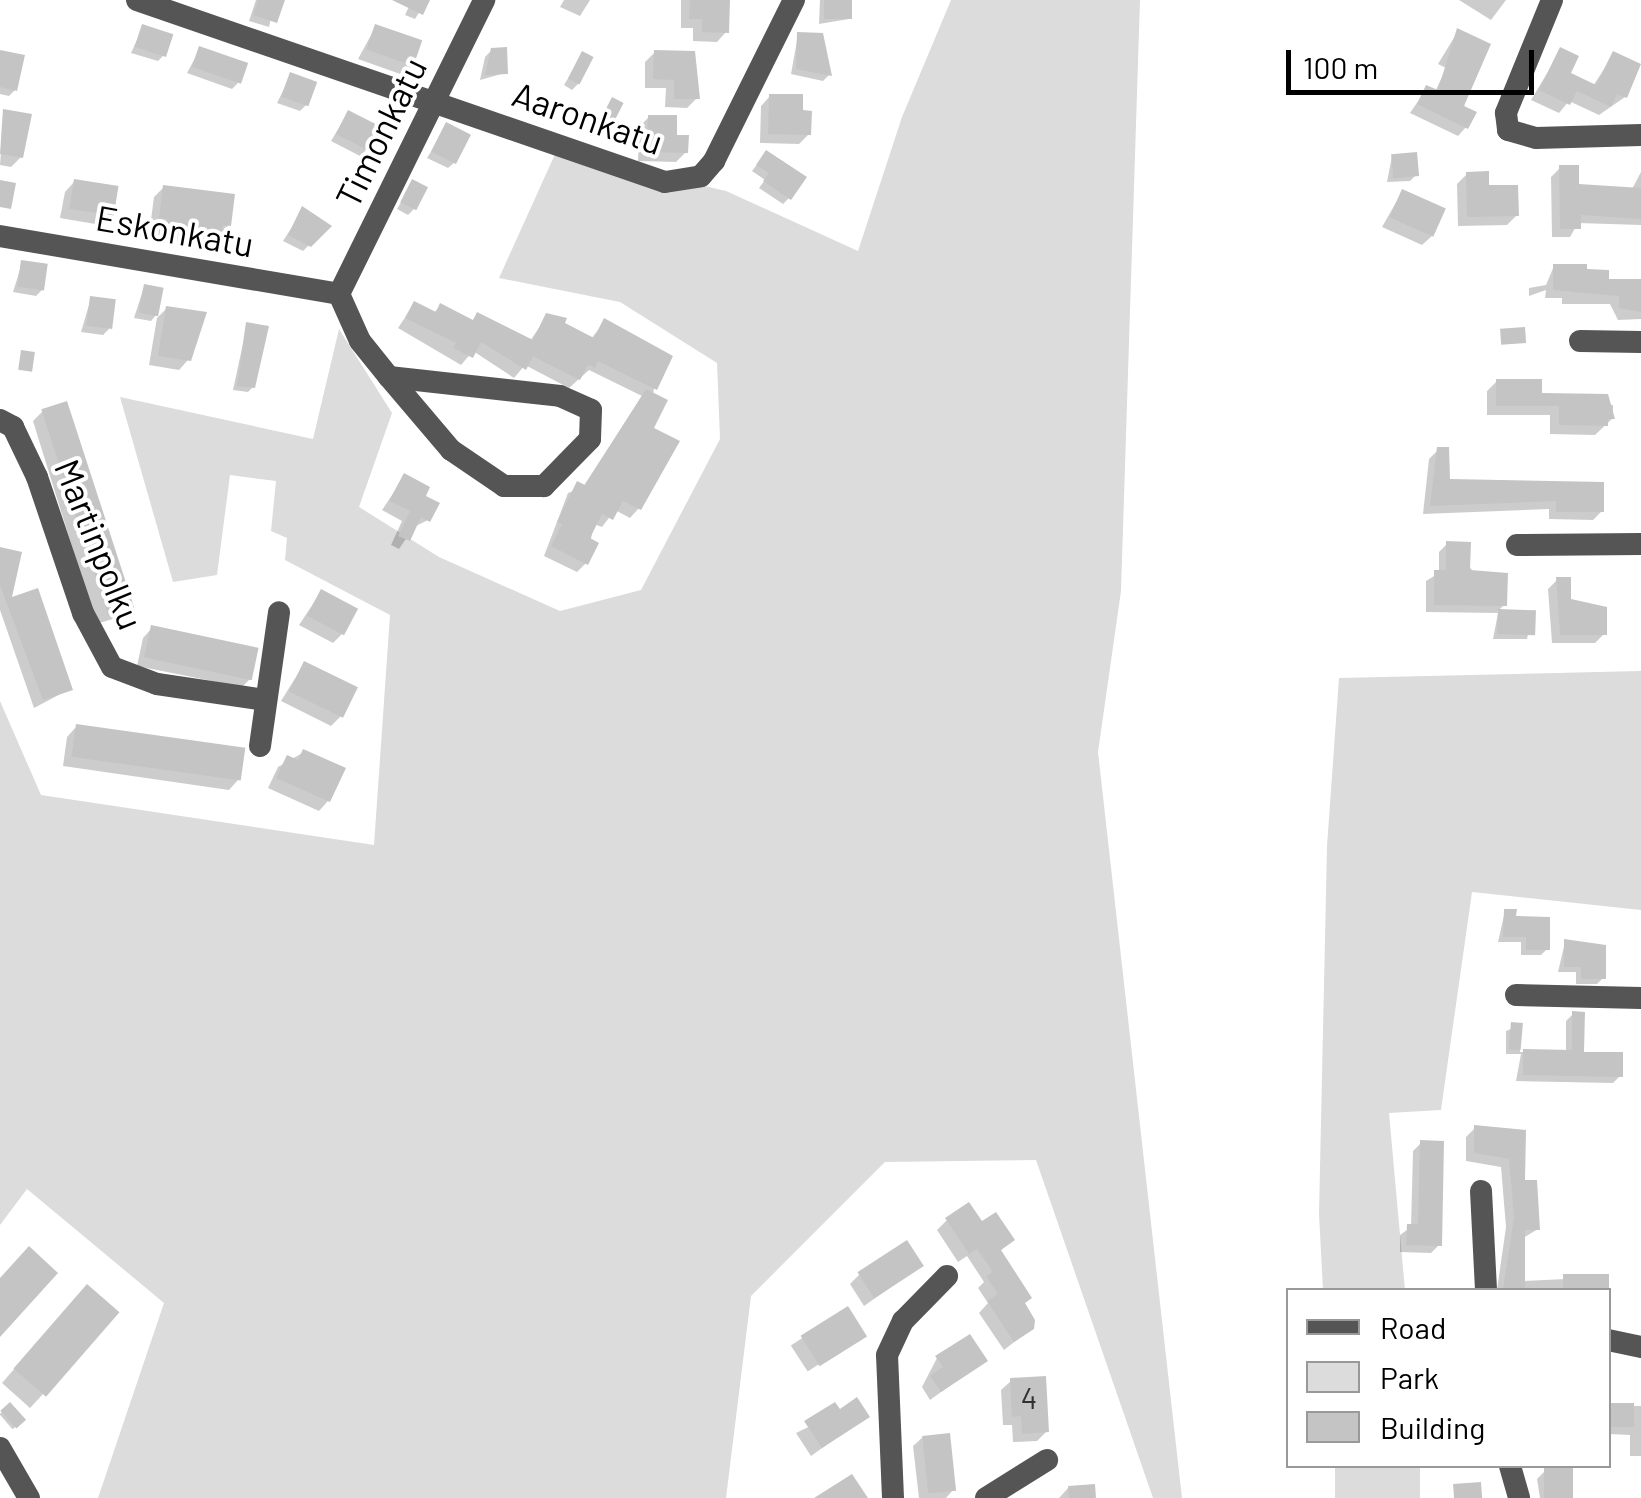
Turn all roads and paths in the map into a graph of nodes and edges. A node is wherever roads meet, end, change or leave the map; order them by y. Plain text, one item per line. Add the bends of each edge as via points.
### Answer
1 (137, 0) edge
2 (484, 0) edge
3 (794, 0) edge
4 (1552, 0) edge
5 (435, 100) junction
6 (1641, 135) edge
7 (0, 236) edge
8 (338, 294) junction
9 (1580, 341) dead end
10 (1641, 342) edge
11 (390, 377) junction
12 (0, 420) edge
13 (1641, 544) edge
14 (1518, 545) dead end
15 (278, 612) dead end
16 (265, 700) junction
17 (260, 746) dead end
18 (1516, 995) dead end
19 (1641, 998) edge
20 (1482, 1190) dead end
21 (947, 1276) dead end
22 (1486, 1288) edge
23 (1611, 1341) edge
24 (1641, 1347) edge
25 (0, 1448) edge
26 (1047, 1460) dead end
27 (1511, 1468) edge
28 (29, 1498) edge
29 (893, 1498) edge
30 (986, 1498) edge
31 (1519, 1498) edge

1 - 5 street
2 - 5 street, Timonkatu
3 - 5 street, Aaronkatu via 729,140 700,176 684,181 665,182
4 - 6 street via 1506,112 1508,130 1536,138
5 - 8 street, Timonkatu
7 - 8 street, Eskonkatu
8 - 11 street via 360,342
9 - 10 street
11 - 11 street via 560,396 591,410 590,440 544,486 504,486 451,450
12 - 16 street, Martinpolku via 13,426 37,477 83,613 112,667 158,684
13 - 14 street
15 - 16 street
16 - 17 street
18 - 19 street
20 - 22 street
21 - 29 street via 903,1321 887,1355
23 - 24 street
25 - 28 street
26 - 30 street
27 - 31 street

